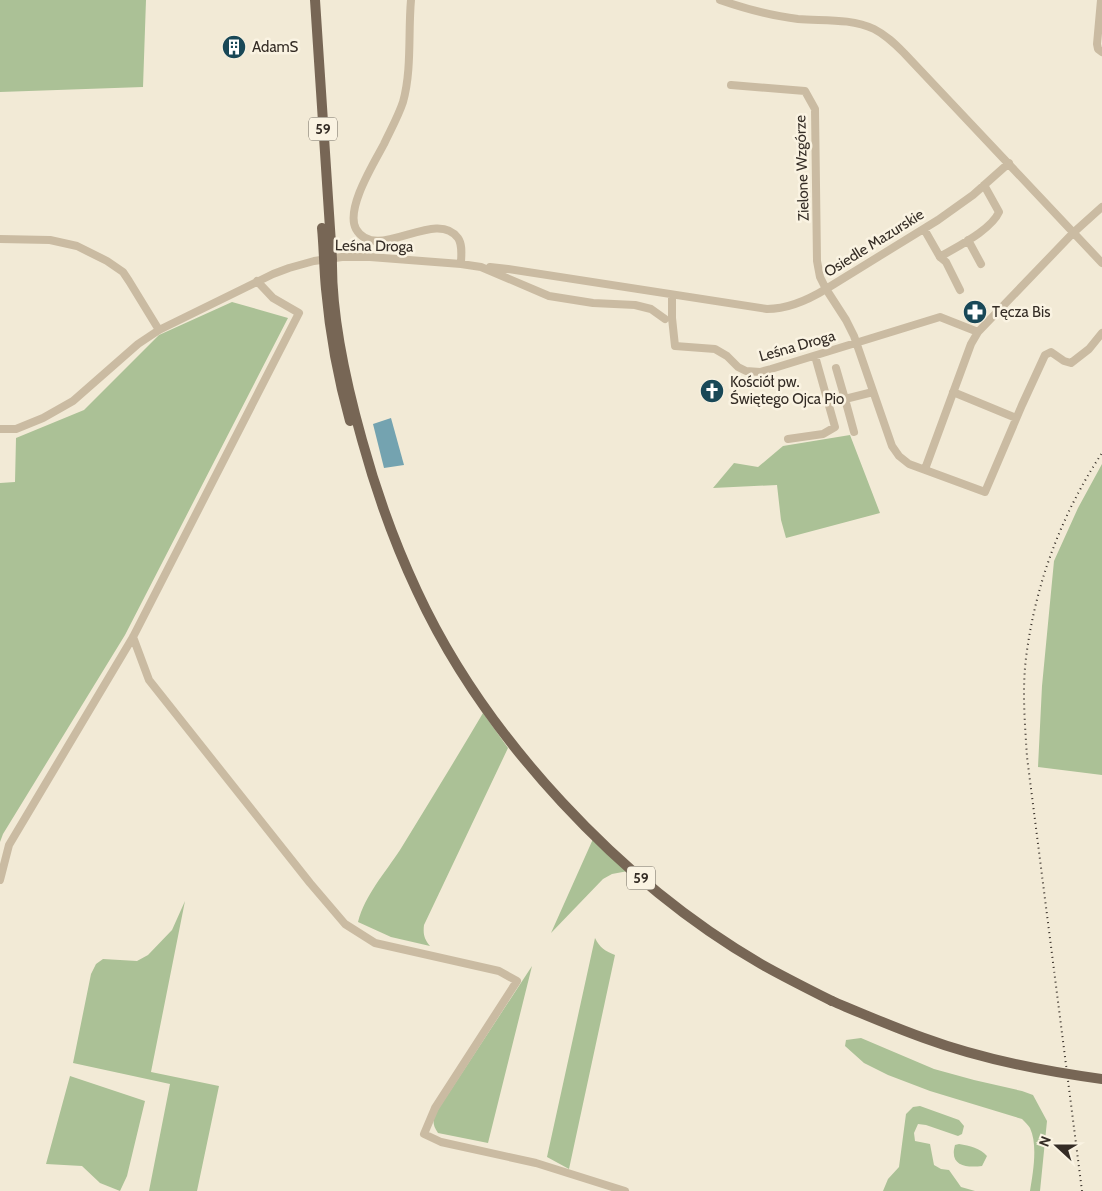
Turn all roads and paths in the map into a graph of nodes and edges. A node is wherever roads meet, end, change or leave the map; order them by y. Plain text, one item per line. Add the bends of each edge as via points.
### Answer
1 (308, 0) edge
2 (315, 0) edge
3 (411, 0) edge
4 (720, 0) edge
5 (1100, 0) edge
6 (1102, 52) edge
7 (731, 85) dead end
8 (1009, 163) junction
9 (984, 186) junction
10 (1102, 206) edge
11 (924, 229) junction
12 (1073, 233) junction
13 (0, 240) edge
14 (968, 240) junction
15 (940, 257) junction
16 (328, 259) junction
17 (1102, 263) edge
18 (461, 264) junction
19 (981, 264) dead end
20 (481, 267) junction
21 (257, 281) junction
22 (826, 288) junction
23 (960, 290) dead end
24 (672, 295) junction
25 (665, 319) dead end
26 (159, 330) junction
27 (978, 332) junction
28 (1102, 333) edge
29 (857, 343) junction
30 (815, 356) junction
31 (836, 368) dead end
32 (873, 392) junction
33 (952, 392) junction
34 (845, 399) junction
35 (1016, 418) junction
36 (0, 429) edge
37 (854, 432) dead end
38 (788, 438) dead end
39 (925, 469) junction
40 (133, 637) junction
41 (0, 880) edge
42 (1102, 1079) edge
43 (625, 1191) edge

1 - 16 main road, 59
2 - 16 main road, 59
3 - 18 street via 407,83 402,103 363,185 353,215 356,228 372,241 430,229 450,232 458,238
4 - 8 street via 773,15 848,22 875,29 904,53
5 - 6 street via 1097,44
7 - 22 street, Zielone Wzgórze via 805,92 815,109 817,261
8 - 9 street, Osiedle Mazurskie
8 - 12 street
9 - 11 street, Osiedle Mazurskie
9 - 14 street via 999,212 996,219
10 - 12 street
11 - 15 street
11 - 22 street, Osiedle Mazurskie
12 - 17 street
12 - 27 street
13 - 26 street via 50,240 77,246 107,261 123,272
14 - 15 street
14 - 19 street
15 - 23 street via 946,262
16 - 18 street, Leśna Droga via 370,257
16 - 21 street, Leśna Droga via 289,268
16 - 42 main road, 59, bridge via 348,387 358,426 378,494 409,573 444,642 488,710 519,752 577,818 664,897 703,926 760,963 832,1001 942,1044 1018,1064
18 - 20 street, Leśna Droga
20 - 24 street
20 - 25 street, Leśna Droga via 549,296 585,302 635,304 651,309
21 - 26 street, Leśna Droga
21 - 40 street via 273,298 298,313
22 - 24 street via 780,309
22 - 29 street, Osiedle Mazurskie
24 - 30 street, Leśna Droga via 675,346 715,349 738,367 754,372
26 - 36 street, Leśna Droga via 138,344 73,402 16,429
27 - 29 street, Leśna Droga via 940,317
27 - 33 street
28 - 35 street, Osiedle Mazurskie via 1071,363 1051,352 1046,355
29 - 30 street, Leśna Droga
29 - 32 street, Osiedle Mazurskie
30 - 38 street via 835,427 823,434
31 - 34 street
32 - 34 street
32 - 39 street, Osiedle Mazurskie via 898,456
33 - 35 street
33 - 39 street
34 - 37 street
35 - 39 street, Osiedle Mazurskie via 985,492
40 - 41 street via 9,845
40 - 43 street via 149,680 345,924 375,943 499,971 517,981 435,1108 424,1134 441,1142 536,1163

